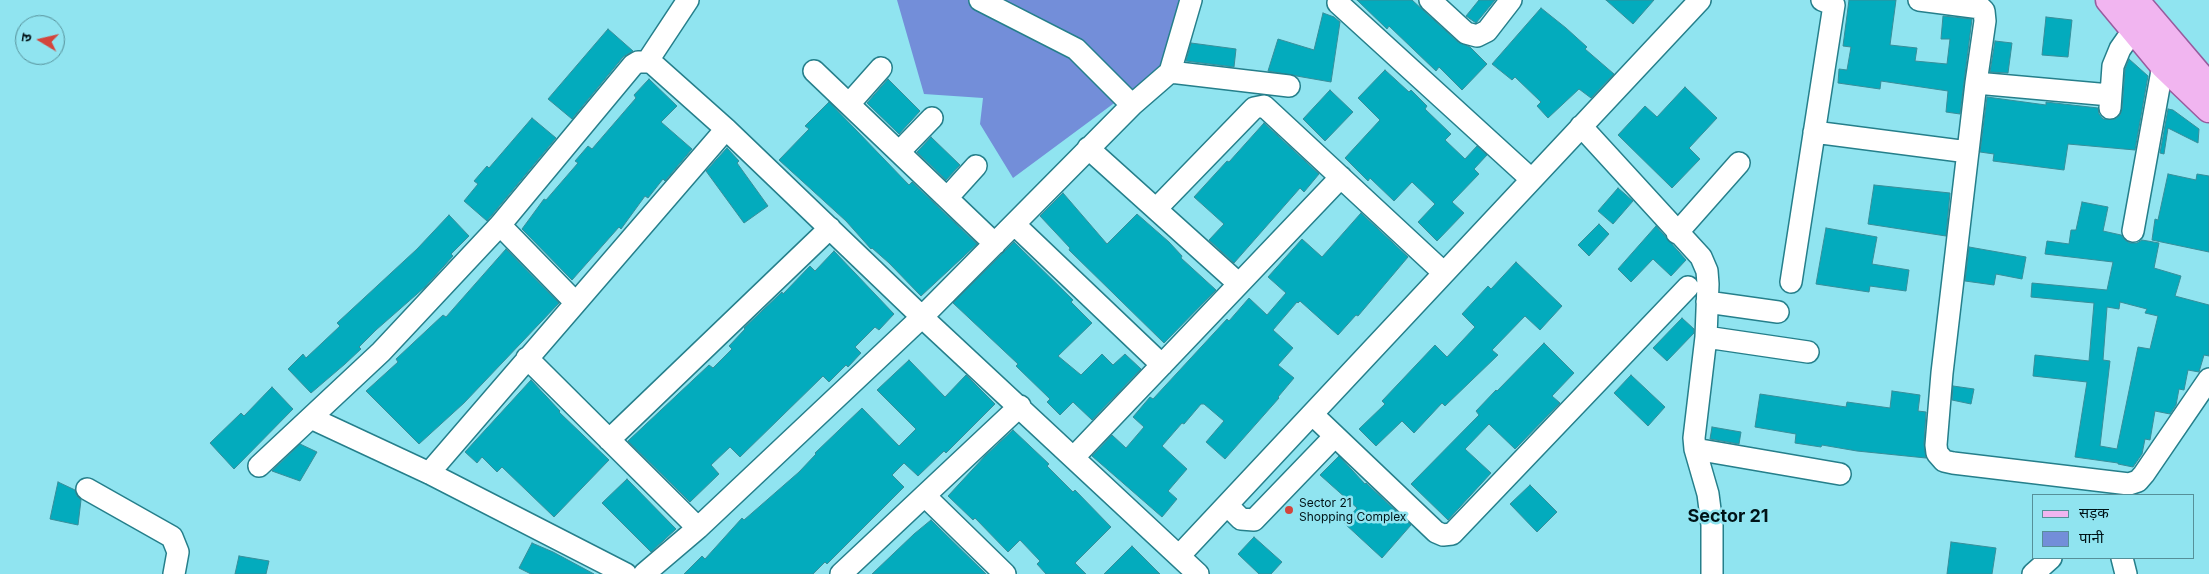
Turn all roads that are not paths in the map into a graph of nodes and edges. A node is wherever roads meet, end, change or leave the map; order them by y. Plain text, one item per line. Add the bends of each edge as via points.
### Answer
1 (688, 0) edge
2 (980, 0) edge
3 (1191, 0) edge
4 (1430, 0) edge
5 (1511, 0) edge
6 (1700, 0) edge
7 (1822, 0) edge
8 (1919, 0) edge
9 (2109, 0) edge
10 (2134, 0) edge
11 (1338, 3) dead end
12 (2140, 36) junction
13 (647, 62) junction
14 (2163, 65) junction
15 (881, 68) dead end
16 (814, 71) dead end
17 (1170, 72) junction
18 (1255, 82) junction
19 (1976, 82) junction
20 (1289, 86) dead end
21 (2209, 87) edge
22 (849, 104) junction
23 (1132, 105) junction
24 (1258, 106) junction
25 (2209, 109) edge
26 (932, 118) dead end
27 (1581, 126) junction
28 (726, 130) junction
29 (1814, 132) junction
30 (1088, 148) junction
31 (899, 152) junction
32 (1968, 152) junction
33 (1739, 163) dead end
34 (976, 166) dead end
35 (1341, 178) junction
36 (1531, 180) junction
37 (947, 198) junction
38 (1156, 209) junction
39 (1014, 224) junction
40 (500, 225) junction
41 (830, 228) junction
42 (2133, 231) dead end
43 (1677, 232) junction
44 (995, 244) junction
45 (1444, 273) junction
46 (1791, 282) dead end
47 (1239, 284) junction
48 (1688, 287) dead end
49 (575, 302) junction
50 (1707, 302) junction
51 (1778, 312) dead end
52 (922, 317) junction
53 (1706, 337) junction
54 (1808, 352) dead end
55 (527, 358) junction
56 (1162, 364) junction
57 (2209, 379) edge
58 (1020, 406) junction
59 (1312, 414) junction
60 (311, 418) junction
61 (1336, 436) junction
62 (609, 440) junction
63 (1695, 449) junction
64 (1074, 457) junction
65 (258, 466) dead end
66 (429, 472) junction
67 (1840, 474) dead end
68 (87, 489) dead end
69 (925, 496) junction
70 (1227, 505) junction
71 (698, 528) junction
72 (1179, 556) junction
73 (2050, 559) edge
74 (2122, 559) edge
75 (174, 574) edge
76 (626, 574) edge
77 (644, 574) edge
78 (841, 574) edge
79 (1005, 574) edge
80 (1198, 574) edge
81 (1712, 574) edge
82 (2033, 574) edge
83 (2126, 574) edge

1 - 13 street
2 - 23 street via 1076,49
3 - 17 street
4 - 5 street via 1466,33 1478,36 1487,31
6 - 27 street
7 - 29 street via 1834,5
8 - 19 street via 1984,11
9 - 12 main road
10 - 21 main road
11 - 36 street
12 - 14 main road
12 - 19 street via 2127,39 2112,66 2110,101
13 - 28 street via 652,63
13 - 40 street via 634,65
14 - 25 main road
14 - 42 street
15 - 22 street
16 - 22 street
17 - 18 street
17 - 23 street
18 - 20 street
18 - 24 street
19 - 32 street
22 - 31 street
23 - 30 street
24 - 35 street via 1267,108
24 - 38 street
26 - 31 street
27 - 36 street
27 - 43 street
28 - 41 street
28 - 49 street
29 - 32 street
29 - 46 street
30 - 38 street
30 - 39 street
31 - 37 street
32 - 57 street via 1936,445 1937,453 1944,461 2129,484 2144,474
33 - 43 street
34 - 37 street
35 - 45 street
35 - 47 street
36 - 45 street
37 - 44 street
38 - 47 street
39 - 44 street
39 - 56 street
40 - 49 street
40 - 60 street via 381,352
41 - 52 street
41 - 62 street
43 - 50 street via 1701,257 1708,277
44 - 52 street
45 - 59 street
47 - 56 street
48 - 61 street via 1452,534 1436,532
49 - 55 street
50 - 51 street
50 - 53 street
52 - 58 street
52 - 71 street
53 - 54 street
53 - 63 street via 1695,420
55 - 62 street
55 - 66 street
56 - 64 street
58 - 64 street
58 - 69 street
59 - 61 street
59 - 70 street
60 - 65 street
60 - 66 street
61 - 70 street via 1254,520 1241,519
62 - 71 street
63 - 67 street
63 - 81 street via 1708,494
64 - 72 street
66 - 76 street
68 - 75 street via 172,537 178,552
69 - 78 street
69 - 79 street
70 - 72 street
71 - 77 street
72 - 80 street
73 - 82 street
74 - 83 street

